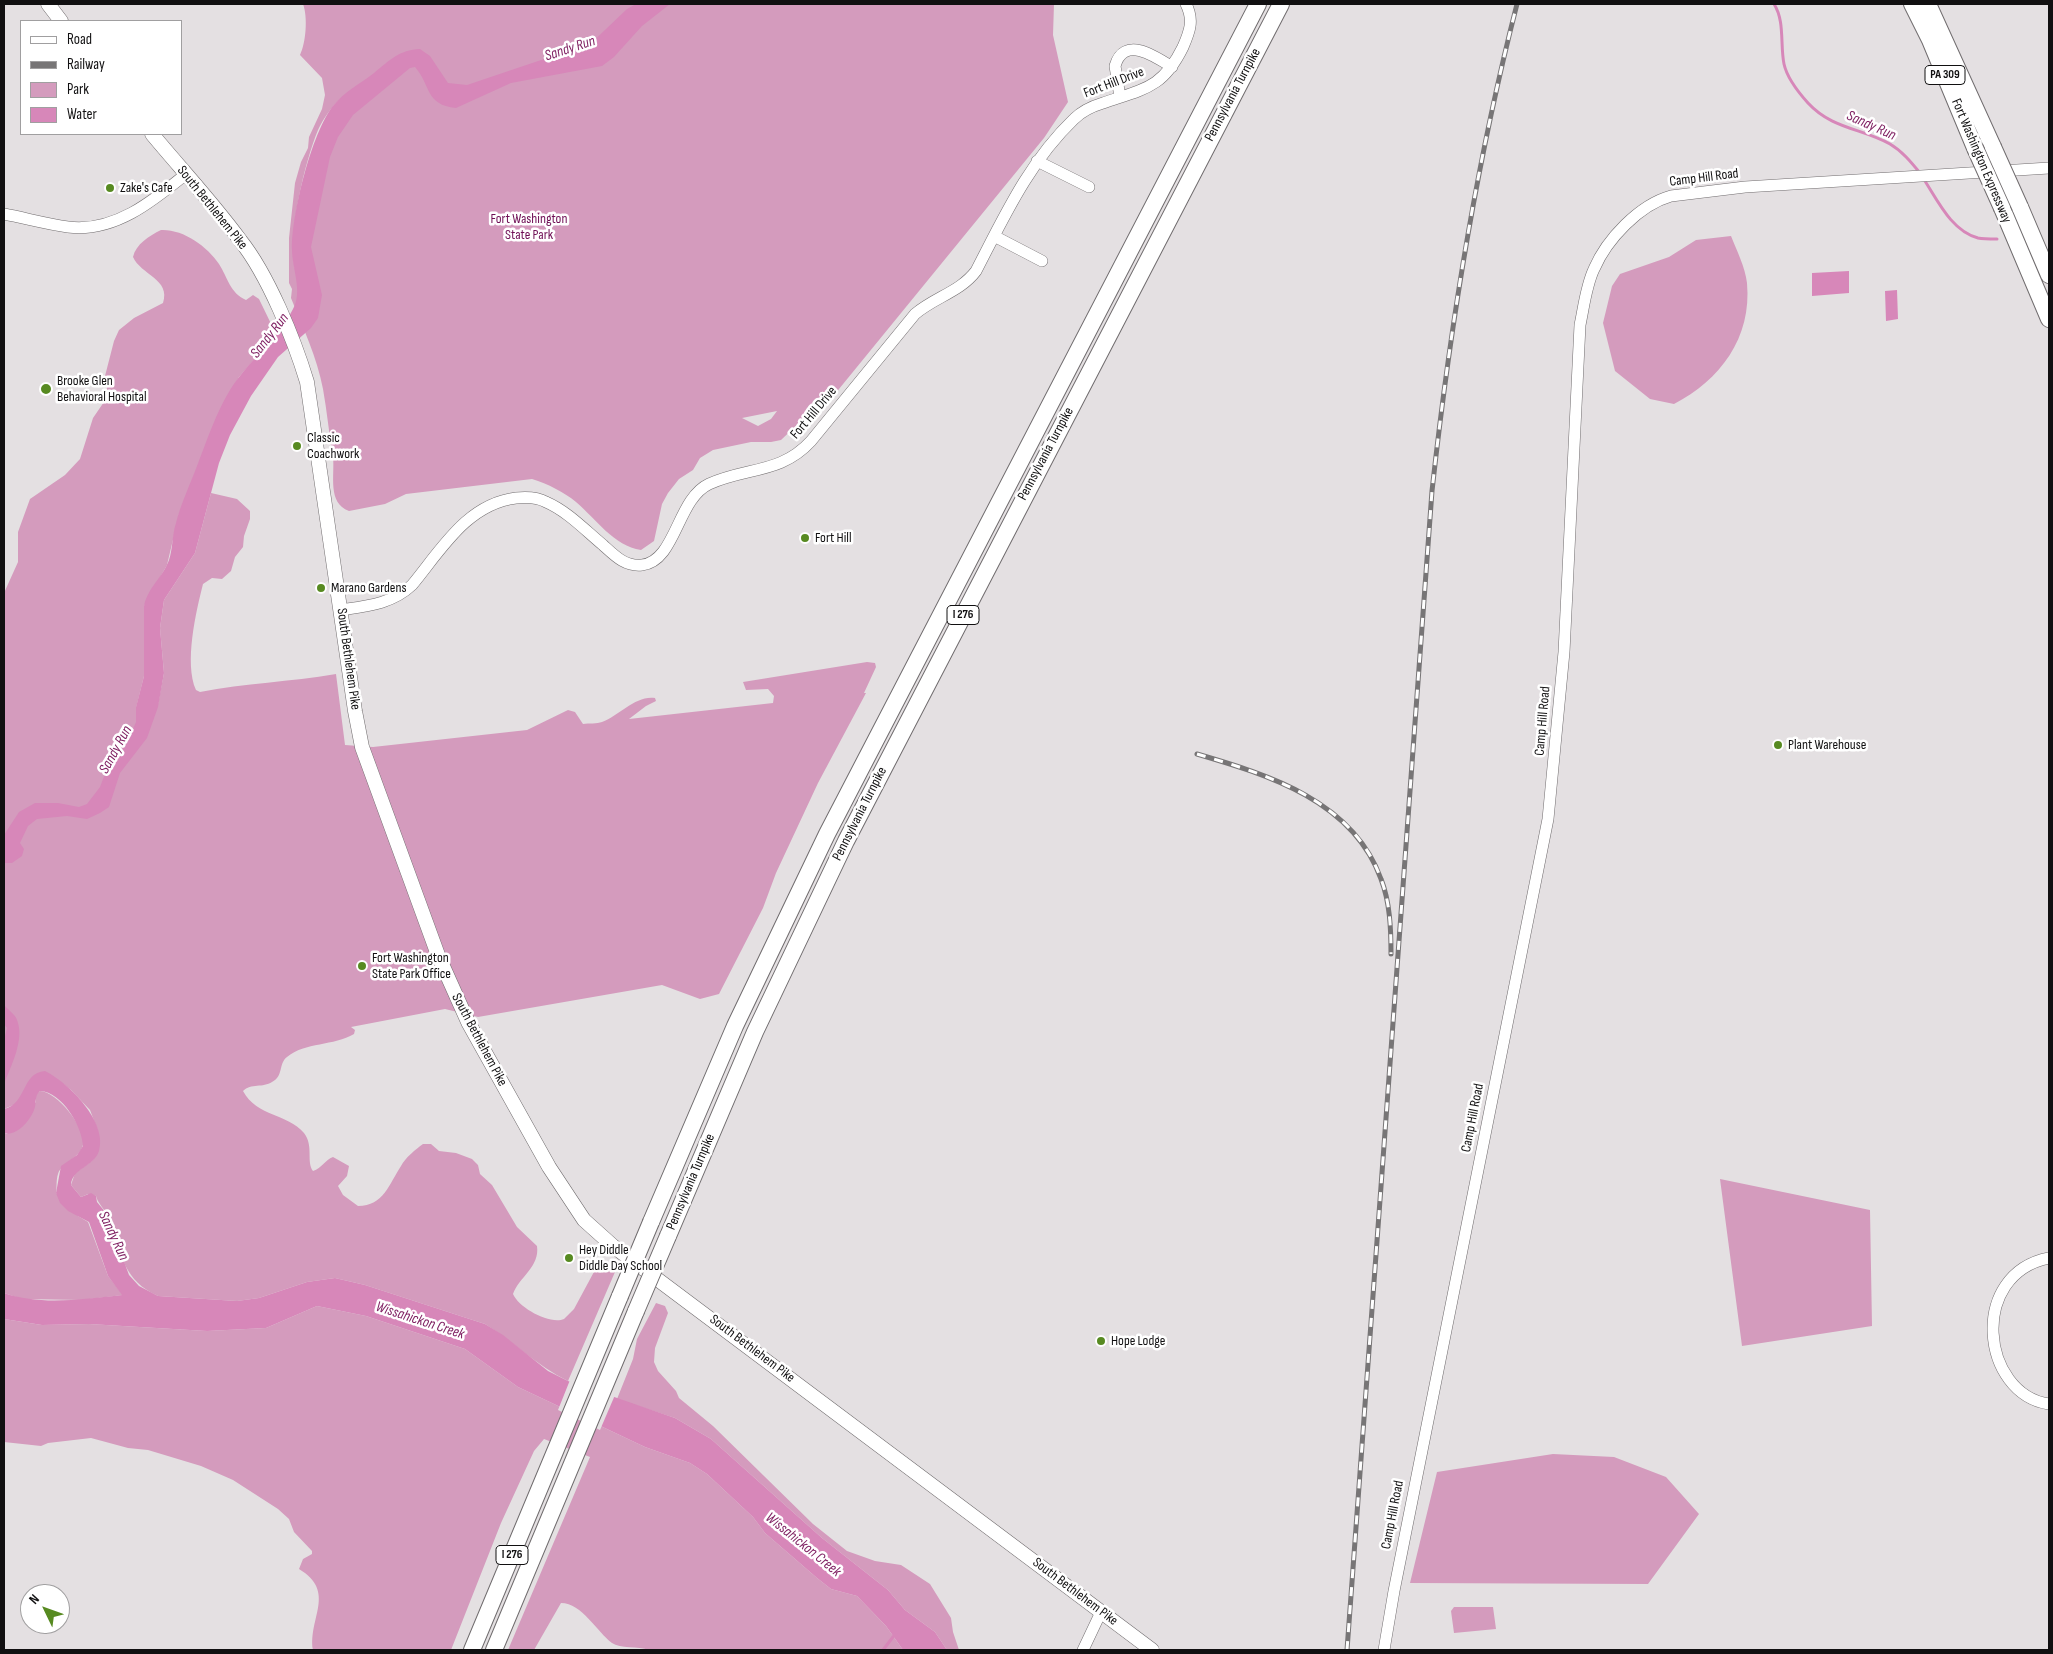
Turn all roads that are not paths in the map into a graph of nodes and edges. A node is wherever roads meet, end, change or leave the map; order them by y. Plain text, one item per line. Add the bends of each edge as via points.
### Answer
1 (48, 4) edge
2 (1186, 4) edge
3 (1258, 4) edge
4 (1281, 4) edge
5 (1912, 4) edge
6 (1928, 4) edge
7 (1936, 4) edge
8 (60, 20) edge
9 (1953, 58) junction
10 (1172, 67) junction
11 (1120, 97) junction
12 (153, 135) edge
13 (1037, 161) junction
14 (2049, 168) edge
15 (186, 174) junction
16 (1089, 188) dead end
17 (4, 214) edge
18 (994, 236) junction
19 (1042, 261) dead end
20 (2049, 275) edge
21 (2049, 319) edge
22 (340, 610) junction
23 (2049, 1258) edge
24 (2049, 1404) edge
25 (1101, 1612) junction
26 (472, 1650) edge
27 (494, 1650) edge
28 (1083, 1650) edge
29 (1152, 1650) edge
30 (1384, 1650) edge

1 - 8 main road
2 - 10 street, Fort Hill Drive via 1191,18 1190,31
3 - 26 highway, Pennsylvania Turnpike / I 276, bridge via 827,834 735,1026
4 - 27 highway, Pennsylvania Turnpike / I 276, bridge via 846,841 755,1032
5 - 21 highway, Fort Washington Expressway / PA 309, bridge
6 - 9 highway, Fort Washington Expressway / PA 309
7 - 9 highway
9 - 20 highway, Fort Washington Expressway / PA 309, bridge
10 - 11 street, Fort Hill Drive via 1151,86
10 - 11 street via 1148,52 1127,51 1115,66
11 - 13 street, Fort Hill Drive via 1082,112
12 - 15 main road, South Bethlehem Pike
13 - 16 street
13 - 18 street, Fort Hill Drive
14 - 30 street, Camp Hill Road via 1716,190 1661,199 1628,222 1594,268 1580,325 1564,652 1548,819
15 - 17 street via 135,211 94,226 69,227
15 - 22 main road, South Bethlehem Pike via 242,241 297,352 307,382
18 - 19 street
18 - 22 street, Fort Hill Drive via 971,278 915,314 807,446 790,460 776,466 725,478 698,491 664,550 653,562 636,565 625,562 545,501 506,500 486,506 467,519 402,593 376,604
22 - 25 main road, South Bethlehem Pike via 362,747 438,955 468,1022 537,1148 584,1220 613,1246
23 - 24 street via 2034,1261 2015,1274 2004,1287 1994,1310 1993,1339 2000,1363 2021,1392
25 - 28 street
25 - 29 main road, South Bethlehem Pike

